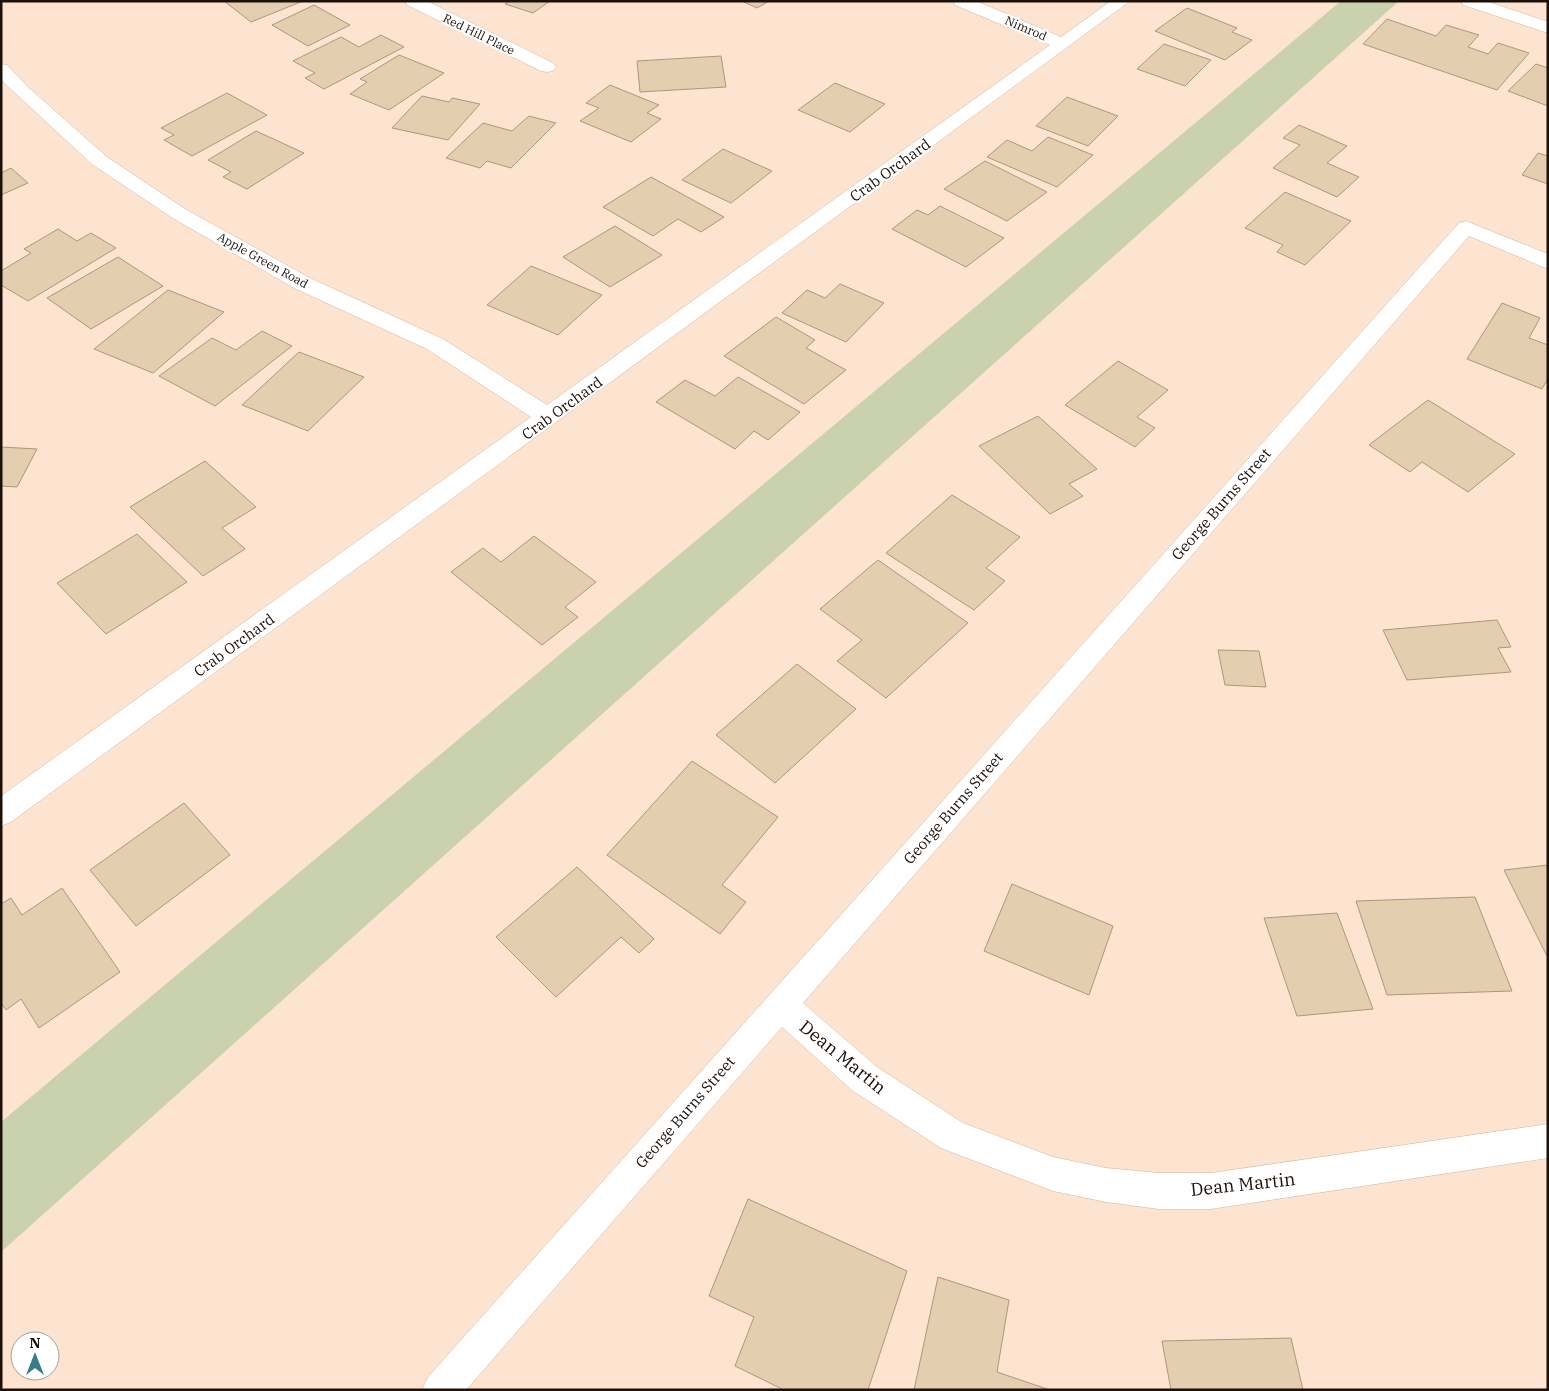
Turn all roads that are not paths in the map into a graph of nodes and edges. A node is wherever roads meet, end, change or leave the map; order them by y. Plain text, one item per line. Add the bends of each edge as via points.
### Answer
1 (413, 1) edge
2 (961, 1) edge
3 (1122, 1) edge
4 (1469, 1) edge
5 (1548, 28) edge
6 (1063, 44) junction
7 (547, 66) dead end
8 (1, 69) edge
9 (1548, 262) edge
10 (548, 417) junction
11 (1, 813) edge
12 (780, 1004) junction
13 (1548, 1141) edge
14 (441, 1390) edge

1 - 7 street, Red Hill Place
2 - 6 street, Nimrod
3 - 6 street, Crab Orchard
4 - 5 street
6 - 10 street, Crab Orchard
8 - 10 street, Apple Green Road via 100,161 178,214 302,283 434,344
9 - 12 street, George Burns Street via 1466,227
10 - 11 street, Crab Orchard
12 - 13 street, Dean Martin via 865,1079 953,1136 1053,1174 1106,1185 1159,1191 1211,1191
12 - 14 street, George Burns Street

